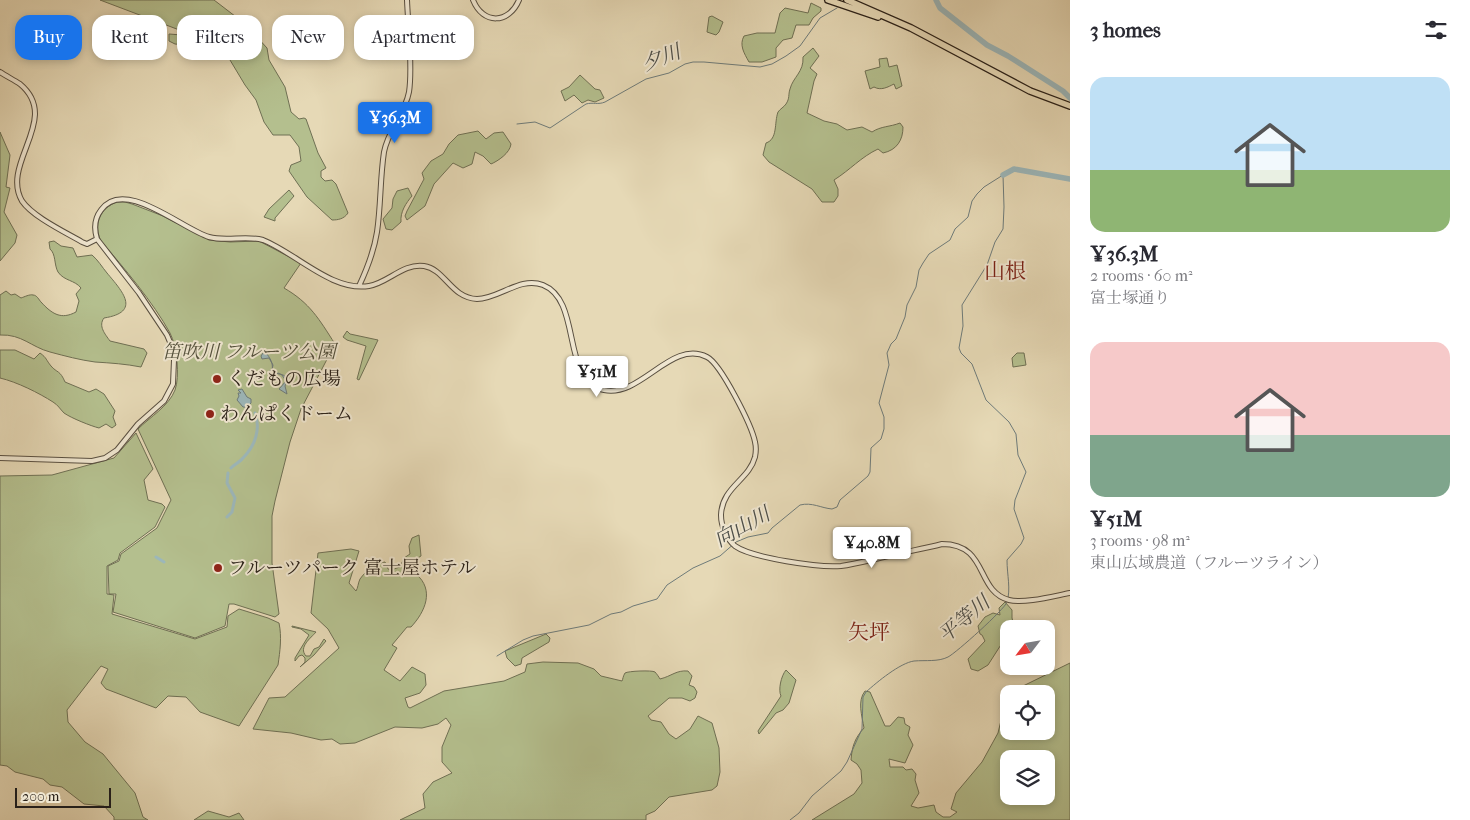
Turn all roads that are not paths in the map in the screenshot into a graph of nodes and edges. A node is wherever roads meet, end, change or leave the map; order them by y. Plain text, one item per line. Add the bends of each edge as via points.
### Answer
1 (407, 0) edge
2 (473, 0) edge
3 (520, 0) edge
4 (828, 0) edge
5 (847, 0) edge
6 (856, 0) edge
7 (892, 19) junction
8 (942, 45) junction
9 (0, 72) edge
10 (1070, 106) edge
11 (97, 239) junction
12 (360, 286) junction
13 (0, 458) edge
14 (1070, 593) edge

1 - 12 street via 409,92 386,143 377,232
2 - 3 street via 483,14 496,18 513,12
4 - 8 highway via 887,20
5 - 7 highway
6 - 7 highway
7 - 8 highway
8 - 10 highway via 1030,90
9 - 11 street via 24,89 34,110 32,127 15,171 14,182 20,200 82,242 88,244
11 - 12 street via 95,225 101,210 109,202 123,198 145,205 210,237 263,240 335,281
11 - 13 street via 167,334 173,349 171,389 164,401 138,424 117,450 105,458 92,461
12 - 14 street via 379,284 404,269 420,265 434,269 457,292 473,299 525,284 543,285 560,301 582,373 592,385 605,391 629,387 685,354 713,360 755,442 755,457 751,465 728,493 722,507 723,528 737,547 759,555 826,566 849,565 942,544 955,545 971,554 997,594 1010,600

